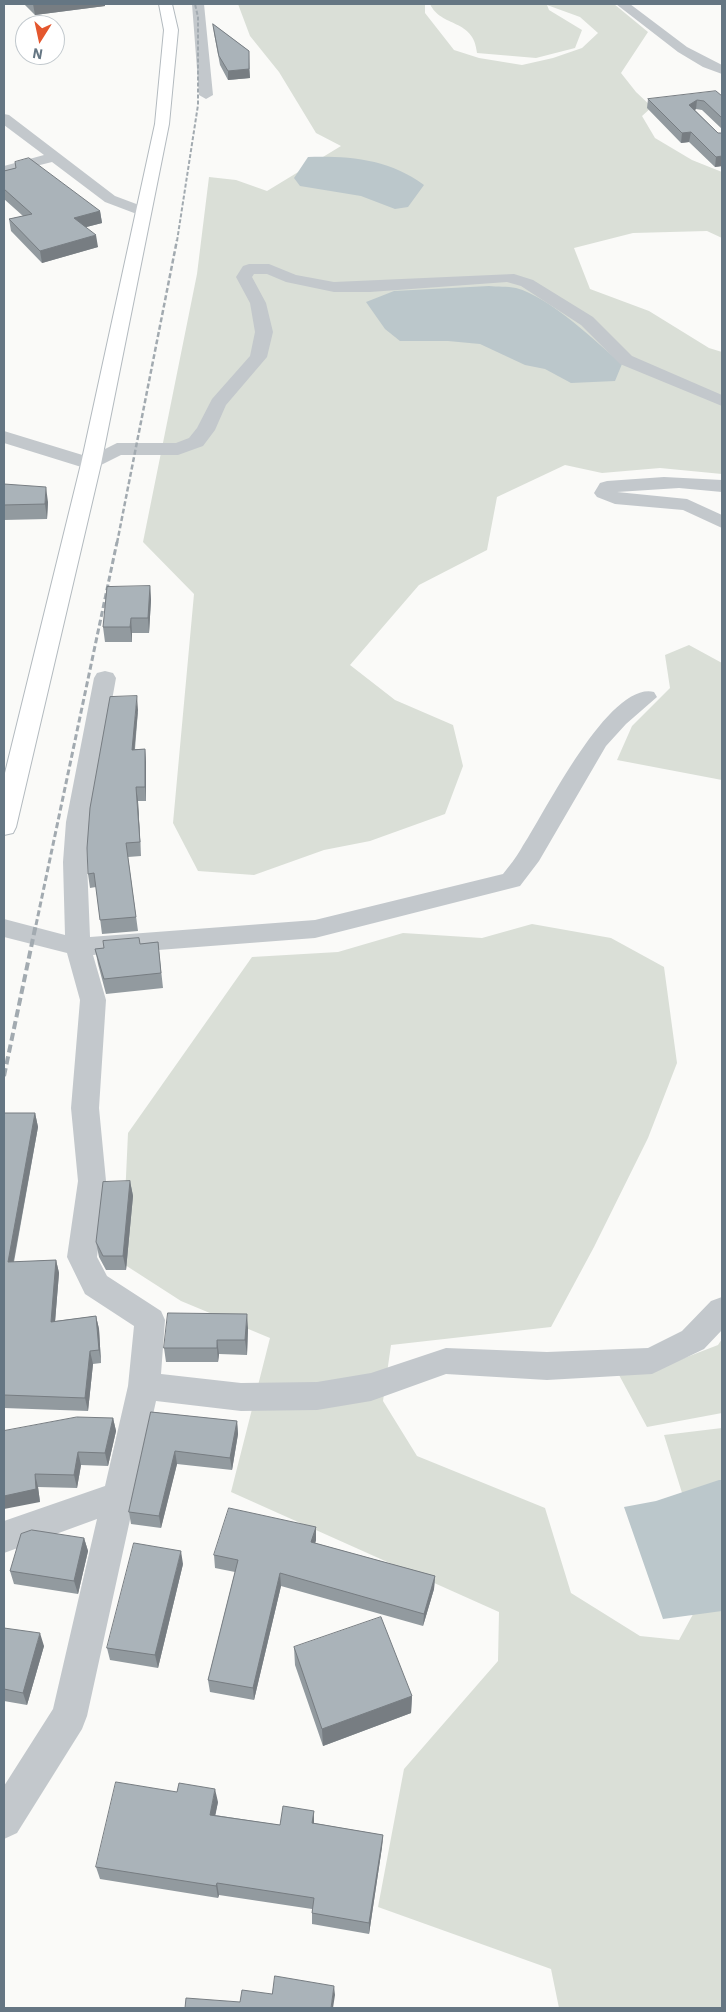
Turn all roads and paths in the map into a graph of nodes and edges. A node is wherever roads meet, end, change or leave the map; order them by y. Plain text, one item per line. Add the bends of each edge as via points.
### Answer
1 (166, 4) edge
2 (198, 4) edge
3 (622, 4) edge
4 (722, 70) edge
5 (206, 95) dead end
6 (4, 118) edge
7 (57, 157) junction
8 (4, 170) edge
9 (142, 211) junction
10 (722, 401) edge
11 (4, 437) edge
12 (91, 464) junction
13 (722, 486) edge
14 (722, 522) edge
15 (105, 678) dead end
16 (646, 698) dead end
17 (4, 827) edge
18 (4, 928) edge
19 (78, 947) junction
20 (722, 1310) edge
21 (144, 1386) junction
22 (120, 1496) junction
23 (4, 1537) edge
24 (4, 1820) edge

1 - 9 street via 171,30 162,124
2 - 5 street
3 - 4 street via 654,25 694,59
6 - 7 street
7 - 8 street
7 - 9 street via 110,199
9 - 12 street
10 - 12 street via 626,360 587,322 527,283 508,277 334,287 292,279 269,269 249,269 244,277 258,303 264,332 258,357 218,402 206,430 196,442 178,449 117,449
11 - 12 street
12 - 17 street
13 - 14 street via 680,481 654,482 607,487 604,494 615,498 687,505
15 - 19 street via 78,822 75,862
16 - 19 street via 618,719 597,742 530,855 511,880 315,928
18 - 19 street
19 - 21 street via 93,1000 85,1108 92,1181 82,1257 96,1285 150,1320
20 - 21 street via 692,1340 652,1361 547,1366 446,1362 372,1387 317,1396 241,1397
21 - 22 street
22 - 23 street
22 - 24 street via 68,1716

